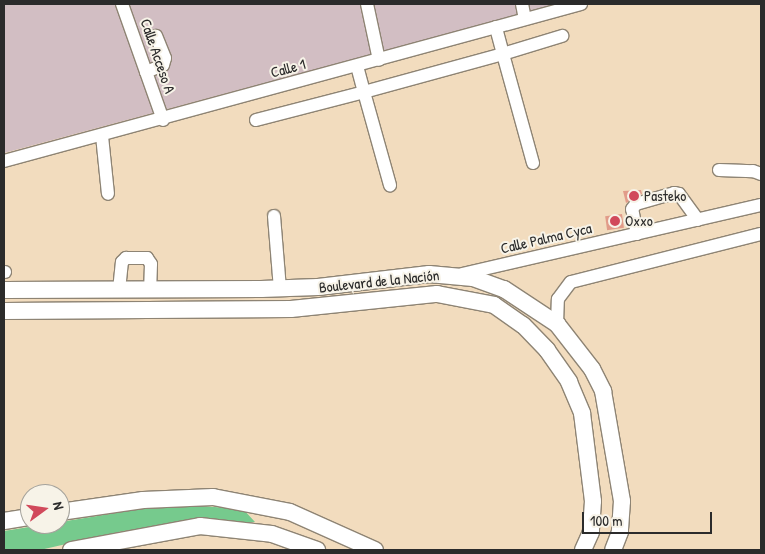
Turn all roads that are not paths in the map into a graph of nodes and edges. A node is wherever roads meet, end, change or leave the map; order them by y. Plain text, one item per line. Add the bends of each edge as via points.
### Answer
1 (122, 4) edge
2 (366, 4) edge
3 (522, 4) edge
4 (581, 4) edge
5 (525, 19) junction
6 (496, 27) junction
7 (156, 36) dead end
8 (562, 36) dead end
9 (503, 54) junction
10 (379, 60) junction
11 (357, 66) junction
12 (146, 72) junction
13 (364, 92) junction
14 (163, 120) junction
15 (256, 120) dead end
16 (102, 136) junction
17 (4, 161) edge
18 (533, 163) dead end
19 (719, 170) dead end
20 (761, 174) edge
21 (390, 185) dead end
22 (108, 194) dead end
23 (761, 205) edge
24 (274, 216) dead end
25 (698, 220) junction
26 (637, 234) junction
27 (761, 234) edge
28 (455, 275) junction
29 (280, 289) junction
30 (4, 290) edge
31 (119, 290) junction
32 (150, 290) junction
33 (150, 309) junction
34 (4, 310) edge
35 (557, 324) junction
36 (70, 511) edge
37 (20, 519) edge
38 (4, 521) edge
39 (71, 550) edge
40 (317, 550) edge
41 (375, 550) edge
42 (583, 550) edge
43 (613, 550) edge

1 - 12 street, Calle Acceso A
2 - 10 street
3 - 5 street
4 - 5 street, Calle 1
5 - 6 street, Calle 1
6 - 9 street
6 - 10 street, Calle 1
7 - 12 street via 164,58 163,65
8 - 9 street
9 - 13 street
9 - 18 street
10 - 11 street, Calle 1
11 - 13 street
11 - 14 street, Calle 1
12 - 14 street, Calle Acceso A
13 - 15 street
13 - 21 street
14 - 16 street, Calle 1
16 - 17 street, Calle 1
16 - 22 street
19 - 20 street
23 - 25 street, Calle Palma Cyca
24 - 29 street
25 - 26 street, Calle Palma Cyca
25 - 26 street via 682,197 674,194 636,204 632,209
26 - 28 street, Calle Palma Cyca
27 - 35 street via 570,282 558,299
28 - 29 main road, Boulevard de la Nación via 395,276
28 - 35 main road, Boulevard de la Nación via 504,289
29 - 32 main road, Boulevard de la Nación
30 - 31 main road, Boulevard de la Nación
31 - 32 main road, Boulevard de la Nación
31 - 32 street via 122,262 126,258 148,258 151,264
32 - 33 main road
33 - 34 main road, Boulevard de la Nación
33 - 42 main road, Boulevard de la Nación via 291,309 437,294 494,305 523,325 547,350 569,382 582,414 593,501 591,532
35 - 43 main road, Boulevard de la Nación via 592,369 609,413 622,501 620,532
36 - 41 main road via 144,500 213,497 290,512
37 - 38 main road
39 - 40 main road via 200,526 272,534

